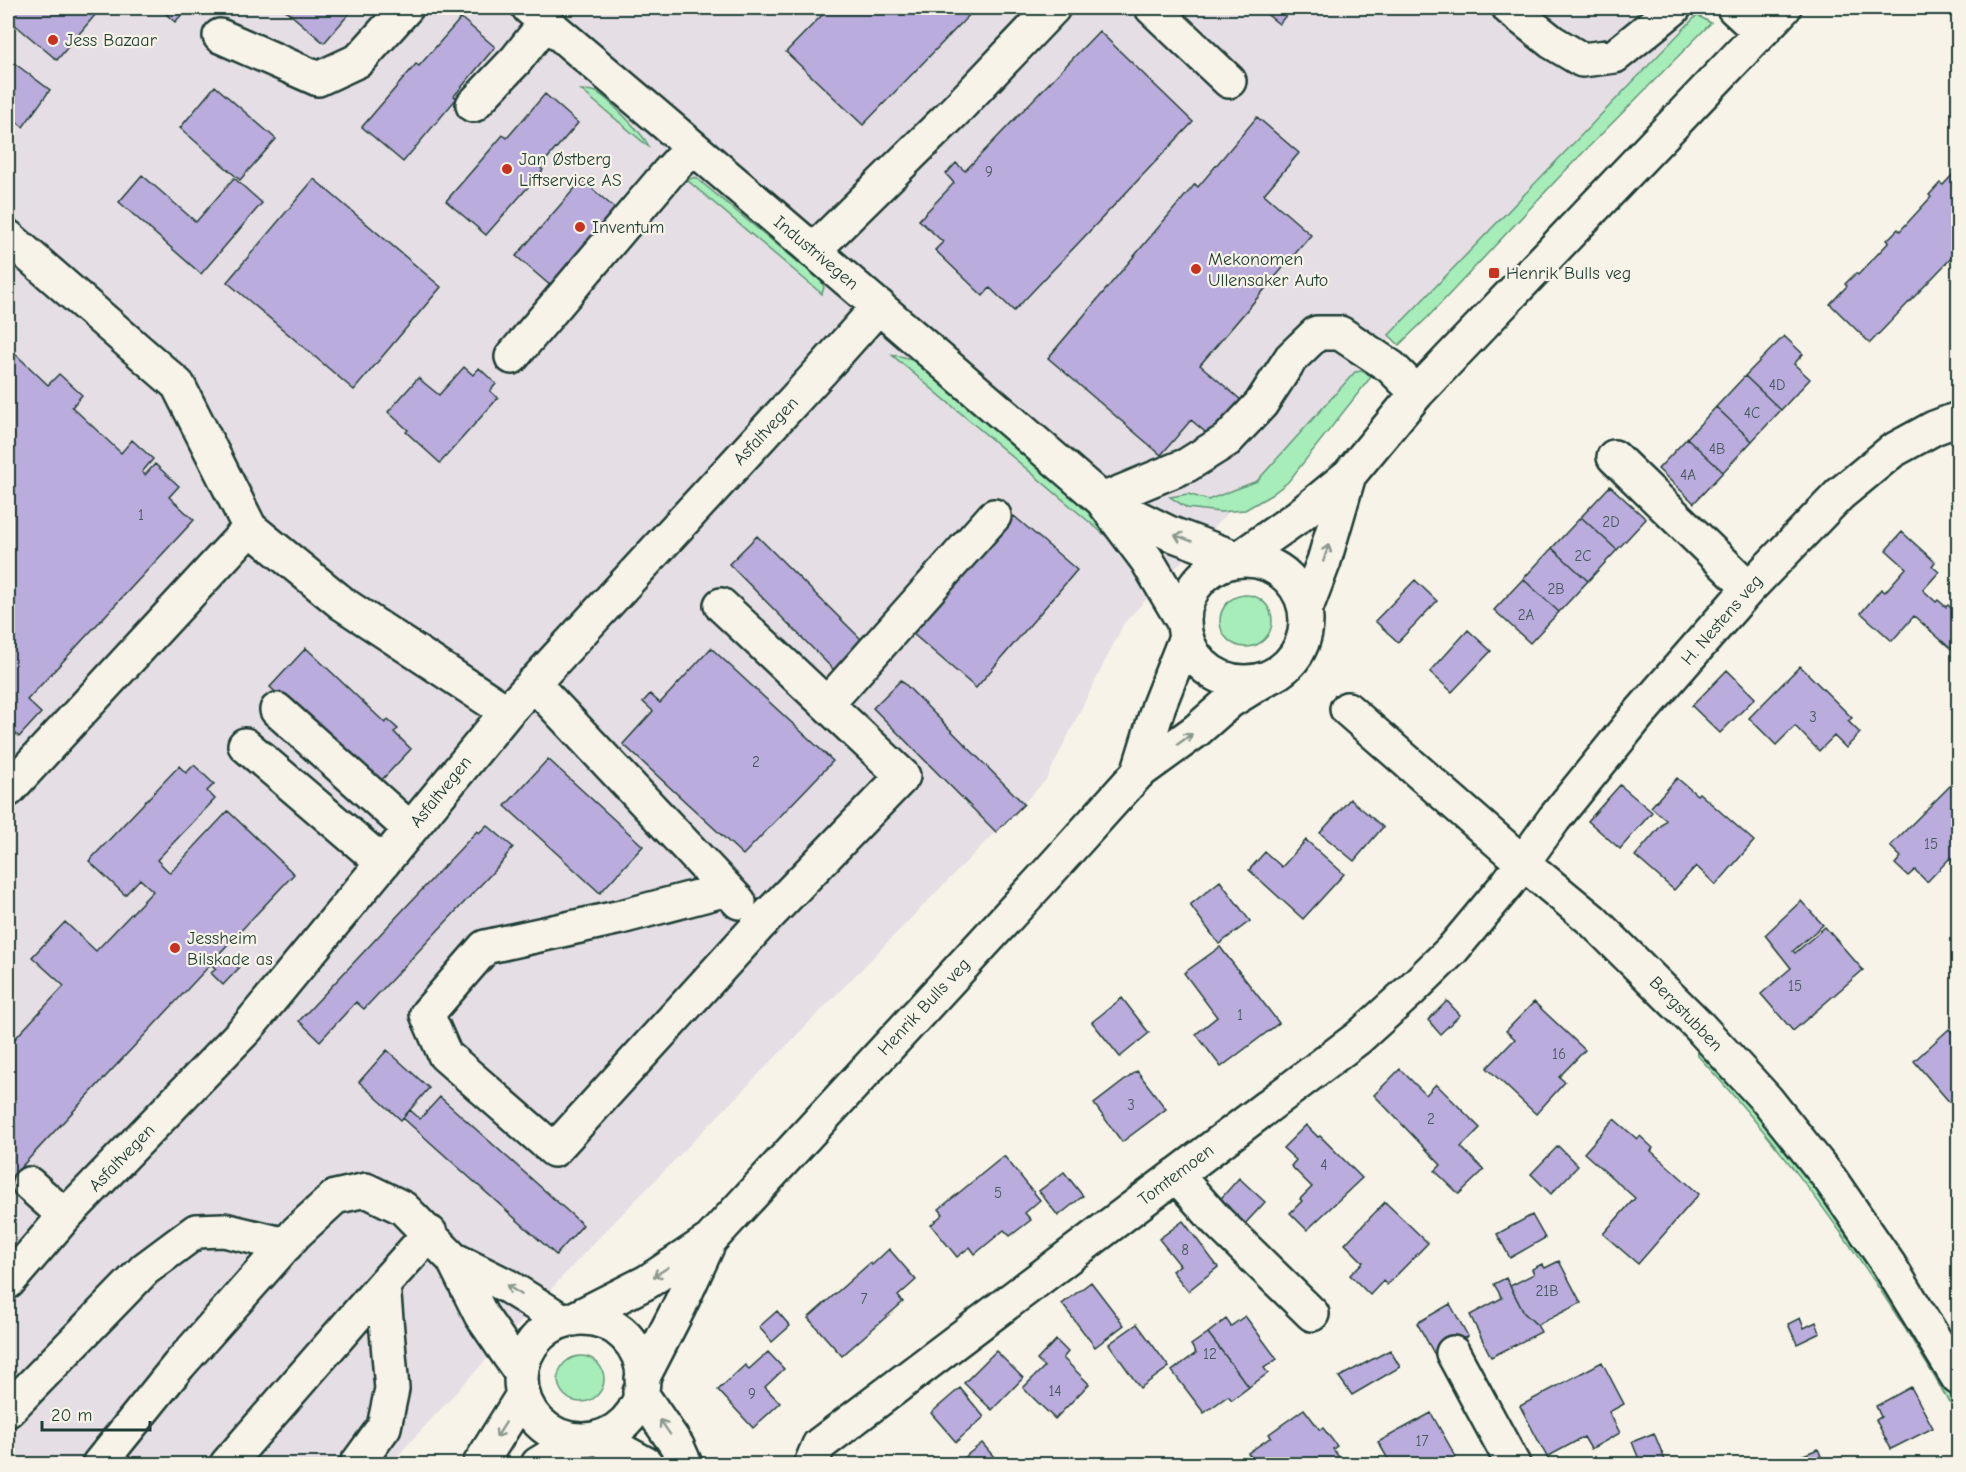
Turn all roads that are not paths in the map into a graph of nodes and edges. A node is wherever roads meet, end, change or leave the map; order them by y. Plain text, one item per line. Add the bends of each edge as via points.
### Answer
1 (1053, 8) edge
2 (1152, 8) edge
3 (1509, 8) edge
4 (1674, 8) edge
5 (1734, 8) edge
6 (1784, 8) edge
7 (397, 10) edge
8 (538, 15) edge
9 (1760, 32) junction
10 (220, 36) dead end
11 (1229, 81) dead end
12 (473, 105) dead end
13 (692, 147) junction
14 (8, 237) edge
15 (813, 251) junction
16 (879, 306) junction
17 (512, 357) dead end
18 (1417, 393) junction
19 (1959, 419) edge
20 (1614, 458) dead end
21 (1349, 475) junction
22 (1102, 500) junction
23 (994, 516) dead end
24 (250, 528) junction
25 (1238, 559) junction
26 (1749, 588) junction
27 (721, 605) dead end
28 (1306, 608) junction
29 (1185, 629) junction
30 (1269, 677) junction
31 (533, 683) junction
32 (827, 704) junction
33 (1347, 709) dead end
34 (277, 710) dead end
35 (507, 712) junction
36 (245, 745) dead end
37 (1138, 773) junction
38 (8, 790) edge
39 (410, 829) junction
40 (383, 863) junction
41 (1523, 863) junction
42 (727, 889) junction
43 (760, 924) junction
44 (1176, 1175) junction
45 (29, 1184) dead end
46 (65, 1216) junction
47 (430, 1233) junction
48 (710, 1240) junction
49 (286, 1245) junction
50 (453, 1259) junction
51 (8, 1282) edge
52 (383, 1285) junction
53 (1312, 1314) dead end
54 (569, 1320) junction
55 (1453, 1353) dead end
56 (1959, 1378) edge
57 (522, 1384) junction
58 (641, 1386) junction
59 (8, 1410) edge
60 (588, 1439) junction
61 (99, 1464) edge
62 (227, 1464) edge
63 (357, 1464) edge
64 (480, 1464) edge
65 (538, 1464) edge
66 (646, 1464) edge
67 (685, 1464) edge
68 (811, 1464) edge
69 (1513, 1464) edge

1 - 15 street
2 - 11 street
3 - 4 street via 1582,60 1615,56
5 - 9 street
6 - 9 street, Henrik Bulls veg
7 - 10 street via 358,60 318,80
8 - 12 street via 516,60
8 - 13 street, Industrivegen
9 - 18 street, Henrik Bulls veg
13 - 15 street, Industrivegen
13 - 17 street
14 - 24 street via 178,385
15 - 16 street, Industrivegen
16 - 22 street, Industrivegen
16 - 31 street, Asfaltvegen
18 - 21 street, Henrik Bulls veg
18 - 22 street via 1391,367 1340,333 1317,333 1291,358 1261,404 1227,440 1187,465
19 - 26 street, H. Nestens veg via 1892,451 1840,494
20 - 26 street
21 - 25 street, Henrik Bulls veg
28 -> 21 street, Henrik Bulls veg
25 -> 22 street, Industrivegen via 1169,533
22 - 29 street, Industrivegen via 1147,560
23 - 32 street
24 - 35 street via 343,604
24 - 38 street
25 - 28 street via 1253,559 1277,567 1295,584
25 - 29 street, Henrik Bulls veg via 1221,563 1196,583 1188,596
26 - 41 street, H. Nestens veg via 1638,715
27 - 32 street
28 - 30 street, Henrik Bulls veg via 1304,640 1299,651 1280,672
29 - 30 street, Henrik Bulls veg via 1197,660 1216,675 1241,682
29 - 37 street, Henrik Bulls veg
37 -> 30 street, Henrik Bulls veg via 1230,701
31 - 35 street, Asfaltvegen
31 - 42 street
32 - 43 street via 903,776
33 - 41 street, Bergstubben
34 - 39 street
35 - 39 street, Asfaltvegen
36 - 40 street
37 - 48 street, Henrik Bulls veg
39 - 40 street, Asfaltvegen
40 - 46 street, Asfaltvegen via 247,1028
41 - 44 street, Tomtemoen via 1452,950 1358,1038
41 - 56 street, Bergstubben via 1592,920 1698,1024 1767,1100 1837,1188
42 - 43 street
42 - 43 street via 485,947 427,1014 445,1055 554,1150
44 - 53 street
44 - 68 street, Tomtemoen via 819,1445
45 - 46 street
46 - 51 street, Asfaltvegen
47 - 49 street via 403,1208 366,1190 335,1197
47 - 50 street
47 - 52 street
48 -> 54 street, Henrik Bulls veg via 647,1282
48 - 58 street, Henrik Bulls veg
49 - 59 street via 224,1230 196,1231 145,1269
49 - 61 street via 179,1365
54 -> 50 street
50 - 57 street
52 - 62 street
52 - 63 street via 392,1389 384,1427
54 - 57 street, Henrik Bulls veg via 550,1327 535,1340 524,1358
54 - 58 street via 599,1321 626,1337 638,1356
55 - 69 street
57 - 60 street via 527,1407 543,1426 556,1435
57 -> 64 street, Henrik Bulls veg
58 - 60 street, Henrik Bulls veg via 637,1404 620,1427
67 -> 58 street
60 - 65 street, Henrik Bulls veg
60 - 66 street

